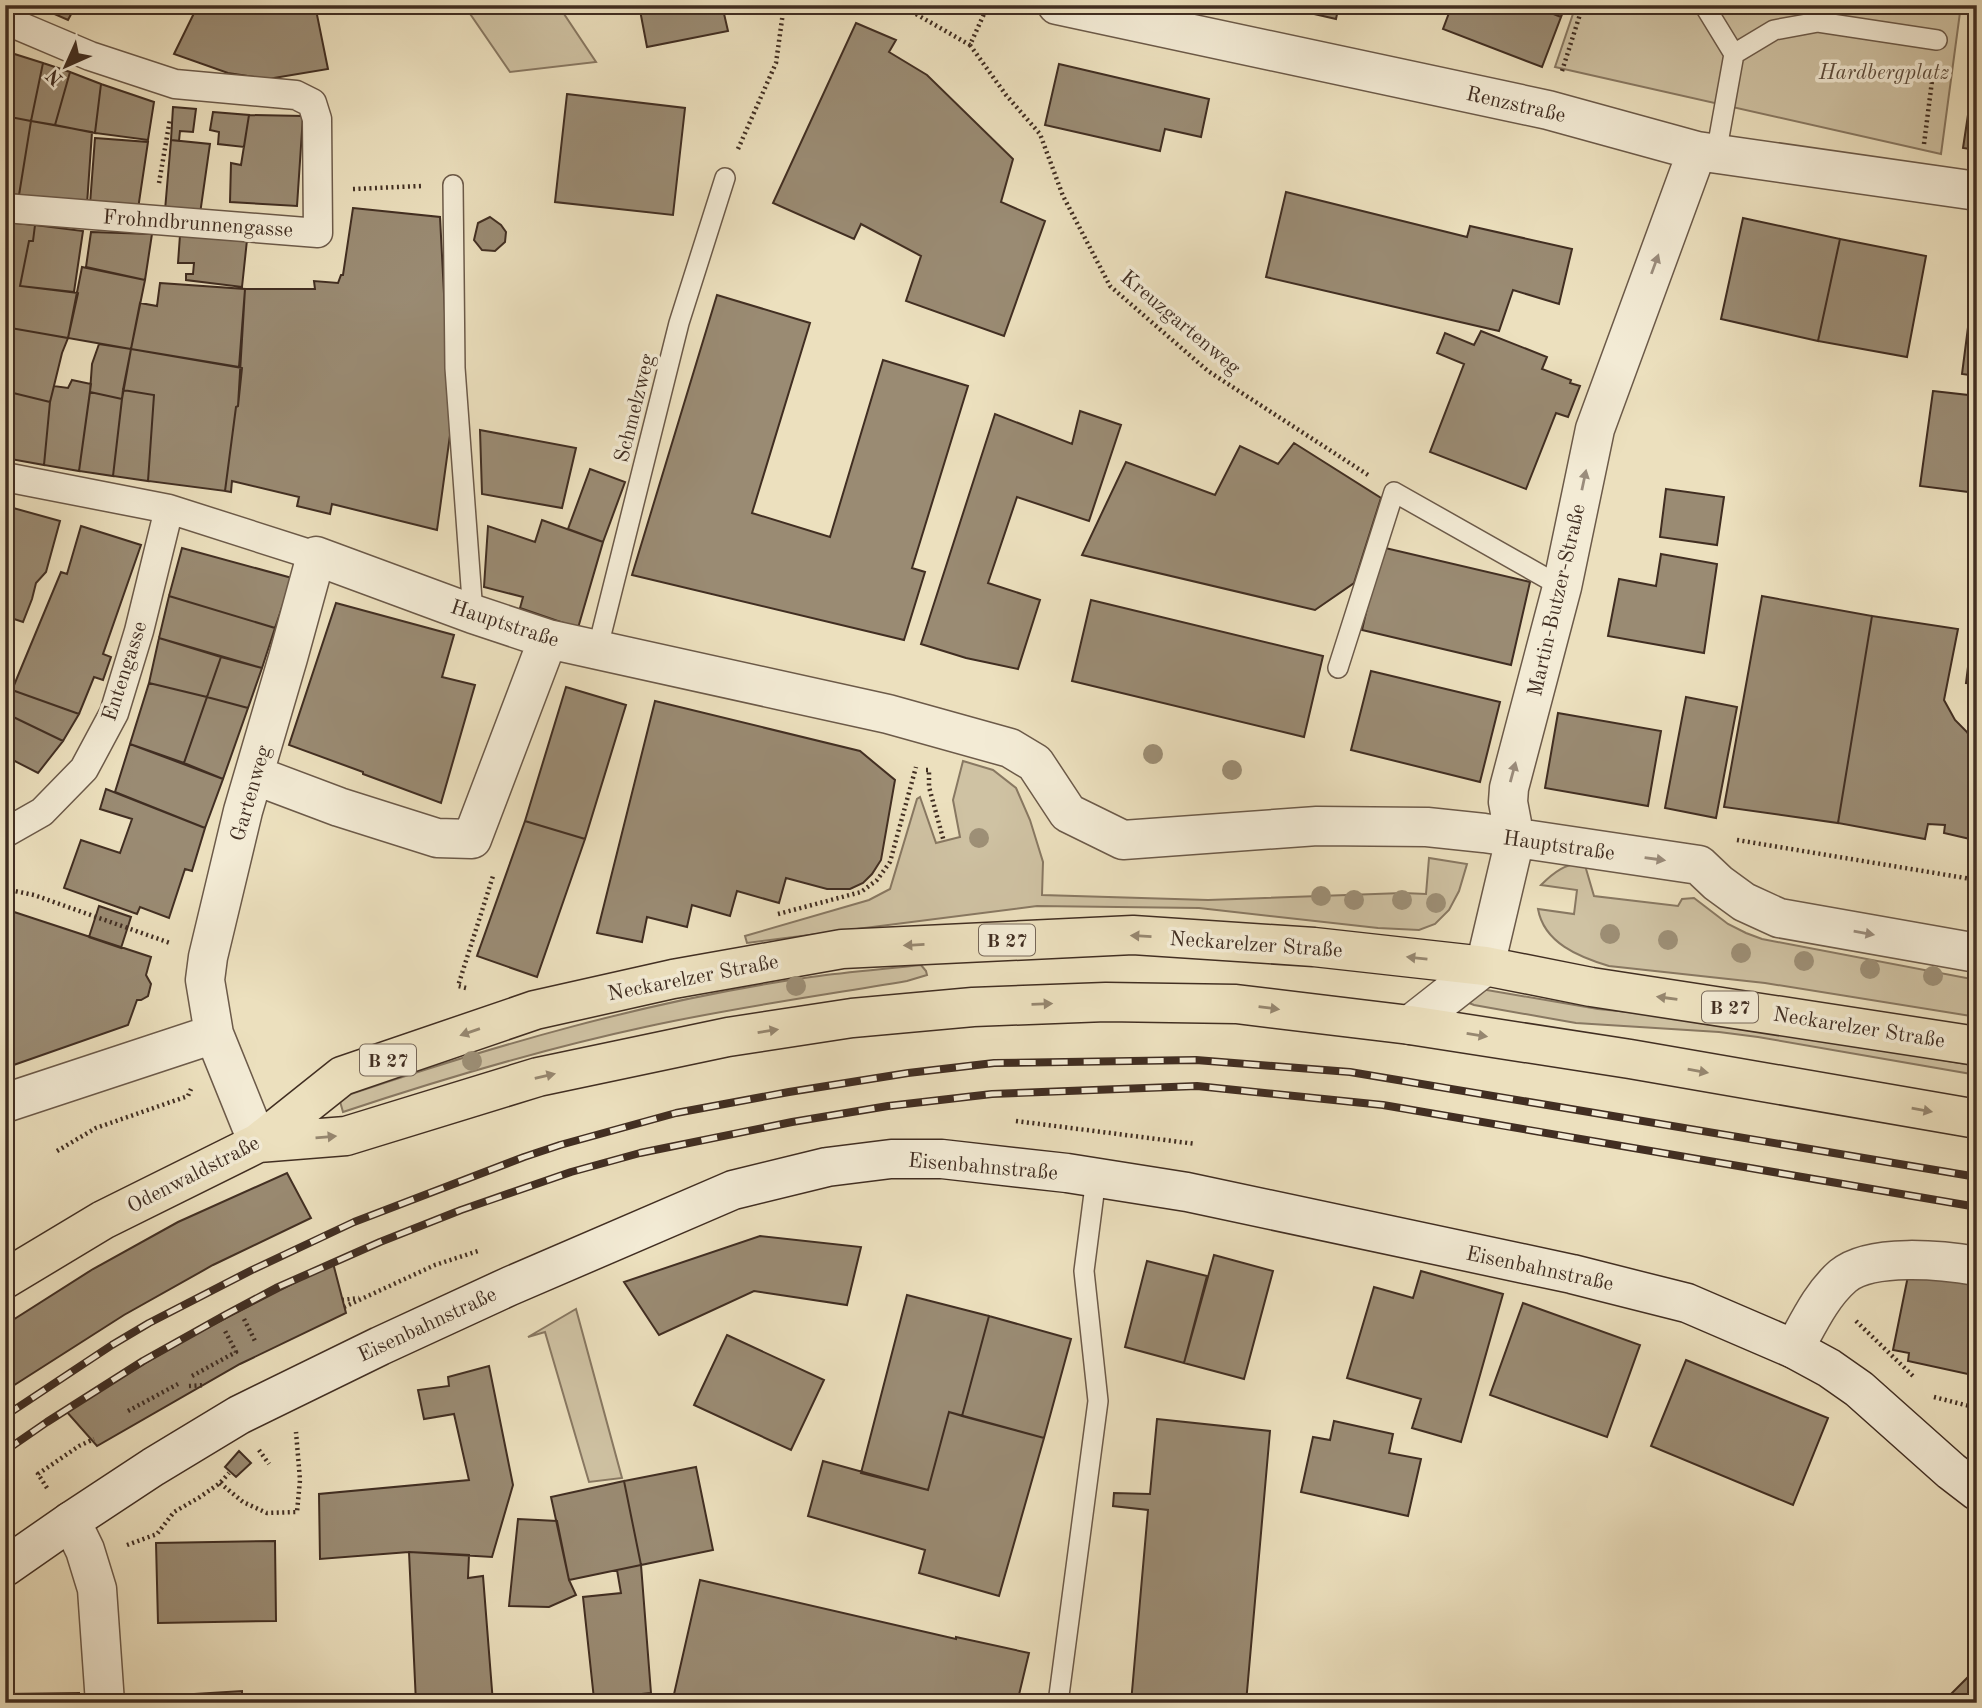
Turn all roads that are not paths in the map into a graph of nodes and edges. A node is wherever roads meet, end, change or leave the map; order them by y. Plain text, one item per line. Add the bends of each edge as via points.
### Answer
1 (1057, 5) edge
2 (1704, 5) edge
3 (5, 20) edge
4 (1937, 40) road end
5 (1734, 54) junction
6 (1707, 153) junction
7 (725, 178) road end
8 (453, 185) road end
9 (1977, 191) edge
10 (5, 208) edge
11 (5, 477) edge
12 (169, 509) junction
13 (316, 556) junction
14 (1562, 587) junction
15 (473, 614) junction
16 (548, 639) junction
17 (597, 651) junction
18 (1338, 668) dead end
19 (254, 775) junction
20 (5, 833) edge
21 (1515, 839) junction
22 (1977, 953) edge
23 (1485, 966) junction
24 (535, 1010) joint
25 (1410, 1025) junction
26 (214, 1034) junction
27 (1977, 1046) edge
28 (5, 1103) edge
29 (1977, 1119) edge
30 (258, 1143) junction
31 (1096, 1178) junction
32 (1977, 1266) edge
33 (5, 1279) edge
34 (1794, 1349) junction
35 (1964, 1481) edge
36 (62, 1508) junction
37 (1977, 1517) edge
38 (5, 1567) edge
39 (105, 1703) edge
40 (1058, 1703) edge

1 - 6 street, Renzstraße via 1548,110
2 - 5 lane
3 - 10 street, Frohndbrunnengasse via 90,56 175,84 296,94 312,103 317,119 318,233
4 - 5 lane via 1818,22 1774,30
5 - 6 lane, Martin-Butzer-Straße
6 - 9 street, Renzstraße
14 -> 6 street, Martin-Butzer-Straße via 1595,429
7 - 17 lane, Schmelzweg via 679,323
8 - 15 lane via 455,368
11 - 12 street, Hauptstraße
12 - 13 street, Hauptstraße
12 - 20 street, Entengasse via 114,713 84,769 42,812
13 - 15 street, Hauptstraße
13 - 19 street, Gartenweg
14 - 18 lane via 1394,492
21 -> 14 street, Martin-Butzer-Straße via 1509,788
15 - 16 street, Hauptstraße
16 - 17 street, Hauptstraße
16 - 19 street via 472,839 437,838
17 - 21 street, Hauptstraße via 888,714 1010,748 1035,763 1068,813 1123,840 1317,826 1427,827
19 - 26 street, Gartenweg via 208,957 205,979
21 -> 22 street, Hauptstraße via 1690,863 1744,902 1779,918
21 - 23 street, Martin-Butzer-Straße
23 -> 24 main road, Neckarelzer Straße / B 27 via 1314,947 1133,935 1006,940 842,949 673,979
23 - 25 street
27 -> 23 main road, Neckarelzer Straße / B 27 via 1591,987
24 -> 30 main road, Odenwaldstraße / B 27 via 342,1076
25 -> 29 main road, B 27
30 -> 25 main road, B 27 via 346,1136 538,1077 727,1037 852,1018 1106,1002 1236,1004
26 - 28 street
26 - 30 street, Gartenweg
30 - 33 main road, Odenwaldstraße / B 27 via 103,1220
31 - 34 street, Eisenbahnstraße via 1187,1192 1640,1290 1687,1303
31 - 36 street, Eisenbahnstraße via 942,1159 891,1158 827,1167 733,1190 380,1346 239,1415 153,1467
31 - 40 lane via 1084,1271 1098,1401
32 - 34 street via 1924,1260 1854,1268 1823,1299
34 - 35 street, Eisenbahnstraße via 1859,1389
35 - 37 street, Eisenbahnstraße
36 - 38 street, Eisenbahnstraße
36 - 39 street via 85,1550 97,1588

